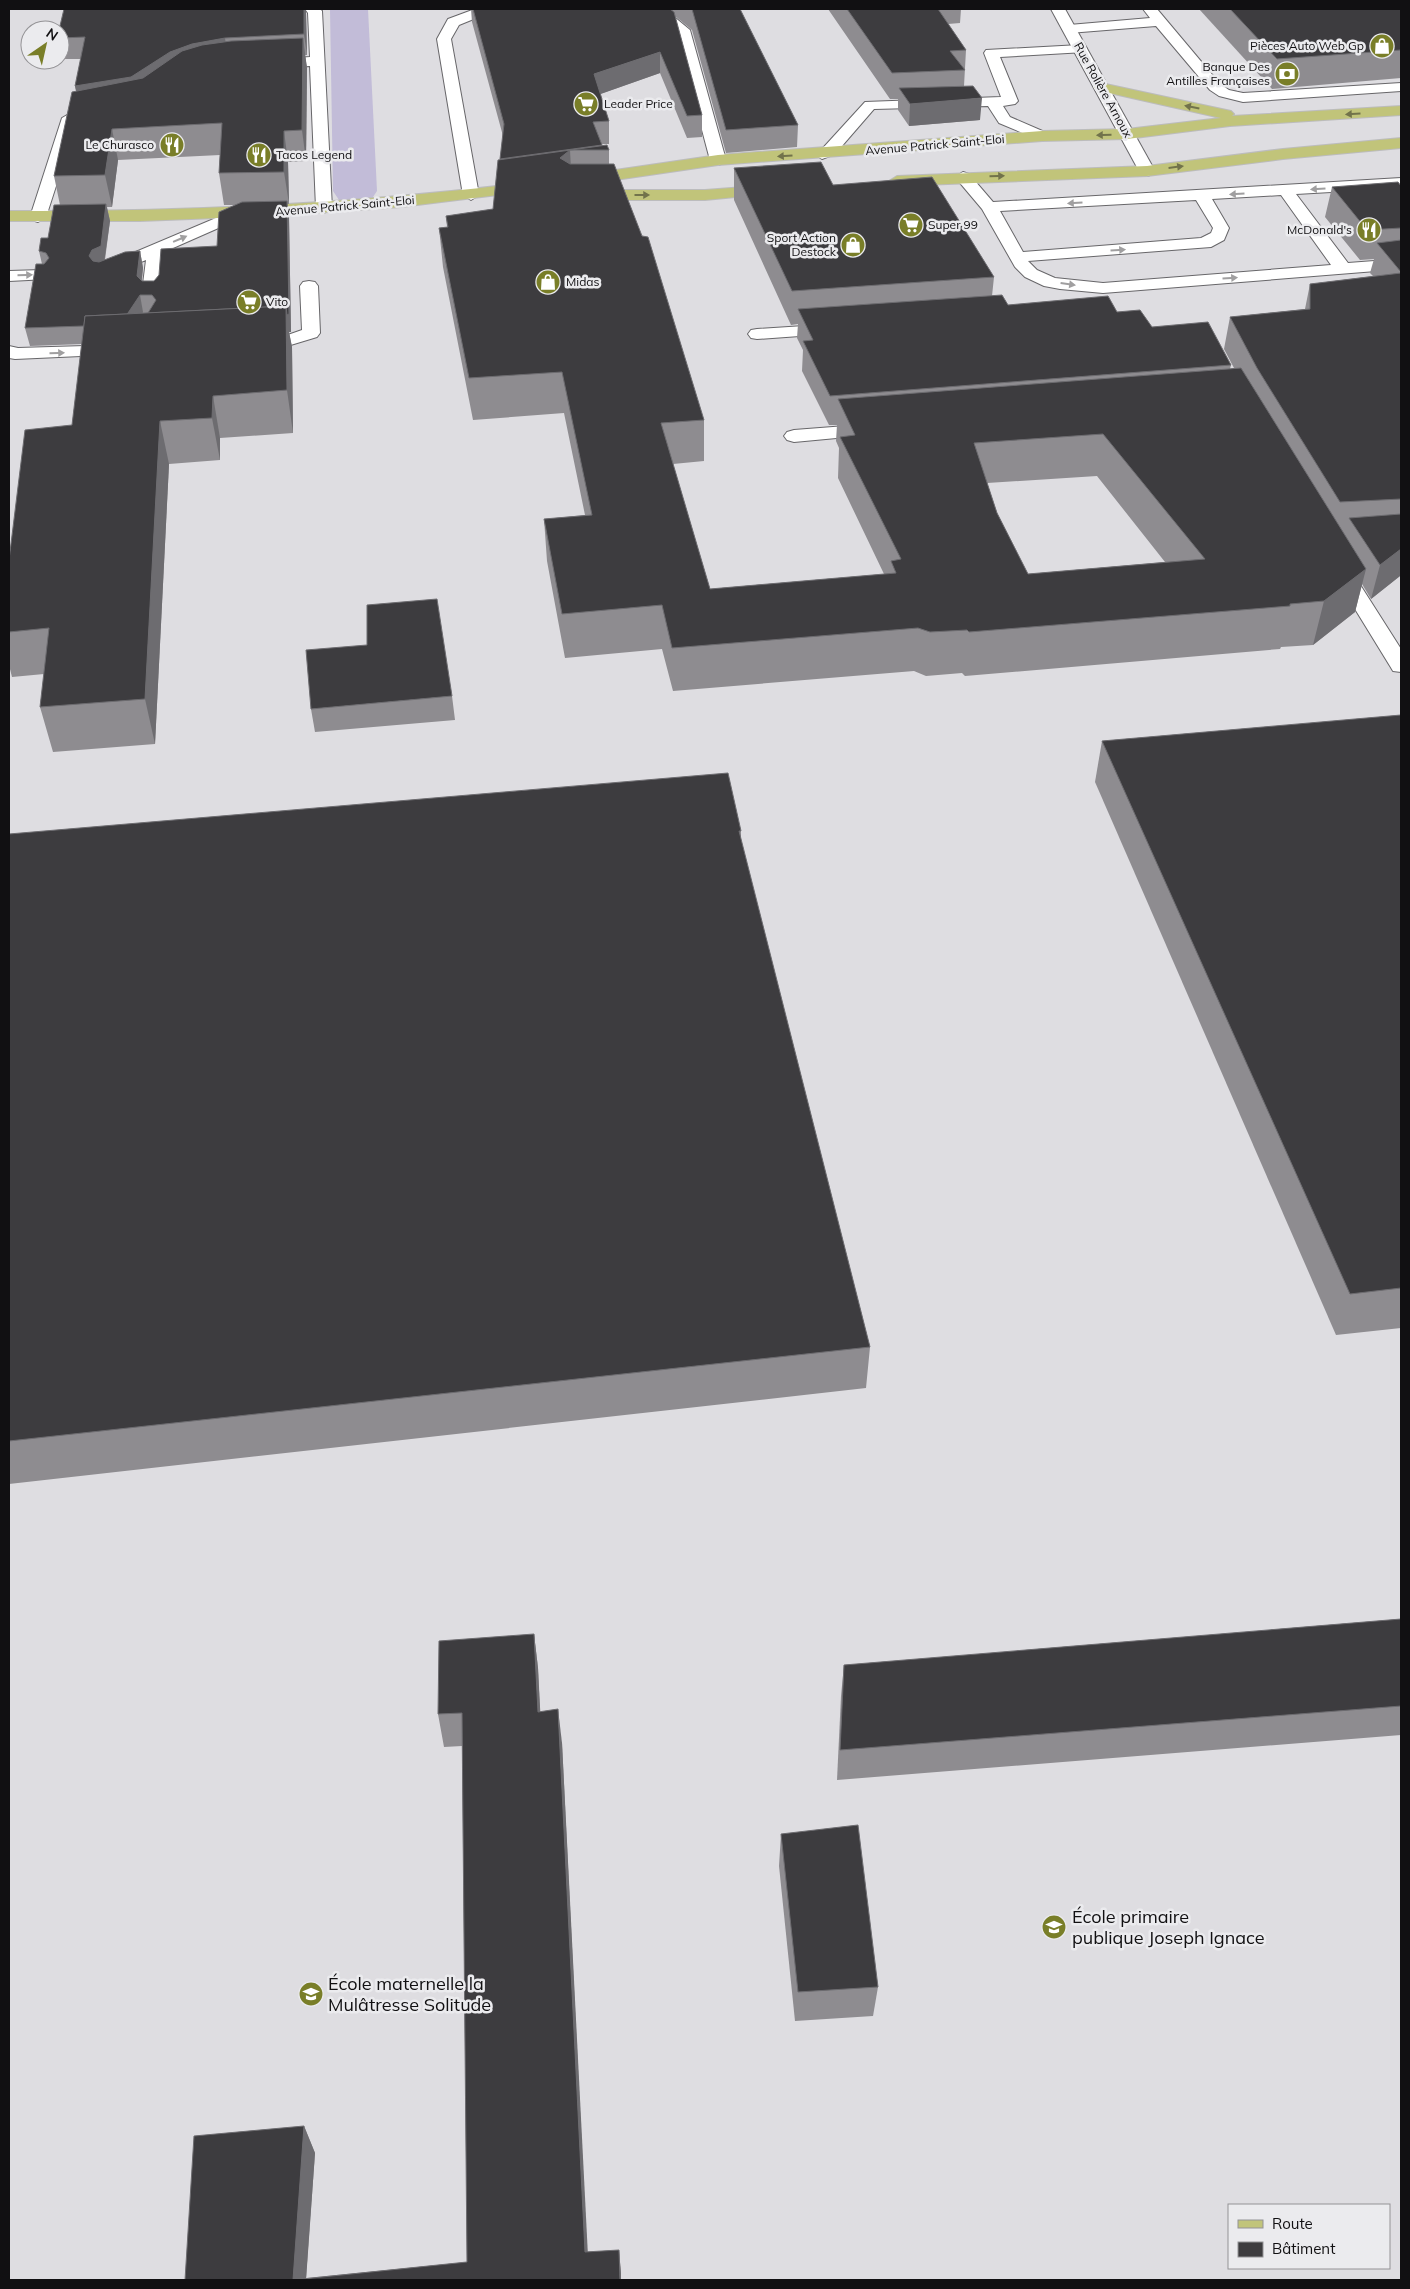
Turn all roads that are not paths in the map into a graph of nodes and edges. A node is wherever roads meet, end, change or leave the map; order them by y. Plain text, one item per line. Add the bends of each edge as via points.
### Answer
1 (312, 9) edge
2 (494, 9) edge
3 (641, 9) edge
4 (1058, 9) edge
5 (1150, 9) edge
6 (1160, 21) junction
7 (1069, 29) junction
8 (1080, 49) junction
9 (317, 61) junction
10 (258, 65) edge
11 (1101, 87) junction
12 (1401, 87) edge
13 (993, 102) junction
14 (93, 110) edge
15 (1401, 110) edge
16 (1257, 119) junction
17 (1127, 134) junction
18 (1042, 136) junction
19 (1401, 143) edge
20 (1401, 151) edge
21 (822, 154) junction
22 (1283, 154) junction
23 (718, 160) junction
24 (1147, 171) junction
25 (963, 177) junction
26 (566, 182) edge
27 (884, 182) edge
28 (1401, 183) edge
29 (785, 189) edge
30 (548, 190) edge
31 (1286, 191) junction
32 (578, 195) edge
33 (471, 196) junction
34 (1202, 196) junction
35 (989, 207) junction
36 (324, 208) junction
37 (242, 212) junction
38 (9, 216) edge
39 (38, 217) junction
40 (156, 249) junction
41 (1017, 257) junction
42 (1401, 264) edge
43 (1344, 270) junction
44 (103, 272) edge
45 (42, 275) edge
46 (9, 276) edge
47 (309, 286) dead end
48 (151, 292) edge
49 (854, 327) edge
50 (756, 334) dead end
51 (235, 344) edge
52 (130, 346) edge
53 (9, 351) edge
54 (892, 428) edge
55 (794, 436) dead end
56 (1330, 552) edge
57 (1401, 666) edge

1 - 9 street via 315,11
2 - 33 street via 453,22 444,39
3 - 23 street via 662,14 683,30
4 - 7 street, Rue Rolière Arnoux
5 - 6 street
6 - 7 street
6 - 12 street via 1215,87 1233,96 1243,98
7 - 8 street, Rue Rolière Arnoux
8 - 11 street, Rue Rolière Arnoux
8 - 13 street via 990,53 1010,101
9 - 10 street
9 - 36 street
16 -> 11 main road
11 - 17 street, Rue Rolière Arnoux
13 - 18 street via 1004,120
13 - 21 street via 870,104 829,151
14 - 39 street via 70,118
15 -> 16 main road, Avenue Patrick Saint-Eloi
16 - 17 main road, Avenue Patrick Saint-Eloi
17 -> 18 main road, Avenue Patrick Saint-Eloi
17 - 24 street, Rue Rolière Arnoux
18 - 21 main road, Avenue Patrick Saint-Eloi
19 - 22 main road
20 - 22 main road
21 -> 23 main road, Avenue Patrick Saint-Eloi
24 -> 22 main road
23 - 26 main road, Avenue Patrick Saint-Eloi
25 -> 24 main road
25 - 27 main road
25 - 35 street
28 -> 31 street
32 -> 29 main road via 705,195
30 - 33 main road, Avenue Patrick Saint-Eloi
31 -> 34 street
31 - 43 street
33 - 36 main road, Avenue Patrick Saint-Eloi
34 -> 35 street
41 -> 34 street via 1205,243 1218,236 1221,228
35 - 41 street
36 - 37 main road, Avenue Patrick Saint-Eloi
37 - 39 main road, Avenue Patrick Saint-Eloi
40 -> 37 street
38 - 39 main road, Avenue Patrick Saint-Eloi
40 - 44 street
40 - 48 street
41 -> 43 street via 1044,288 1103,288
42 - 43 street
46 -> 45 street
47 - 51 street via 311,332 284,342
49 - 50 street
53 -> 52 street via 15,354
54 - 55 street
56 - 57 street

